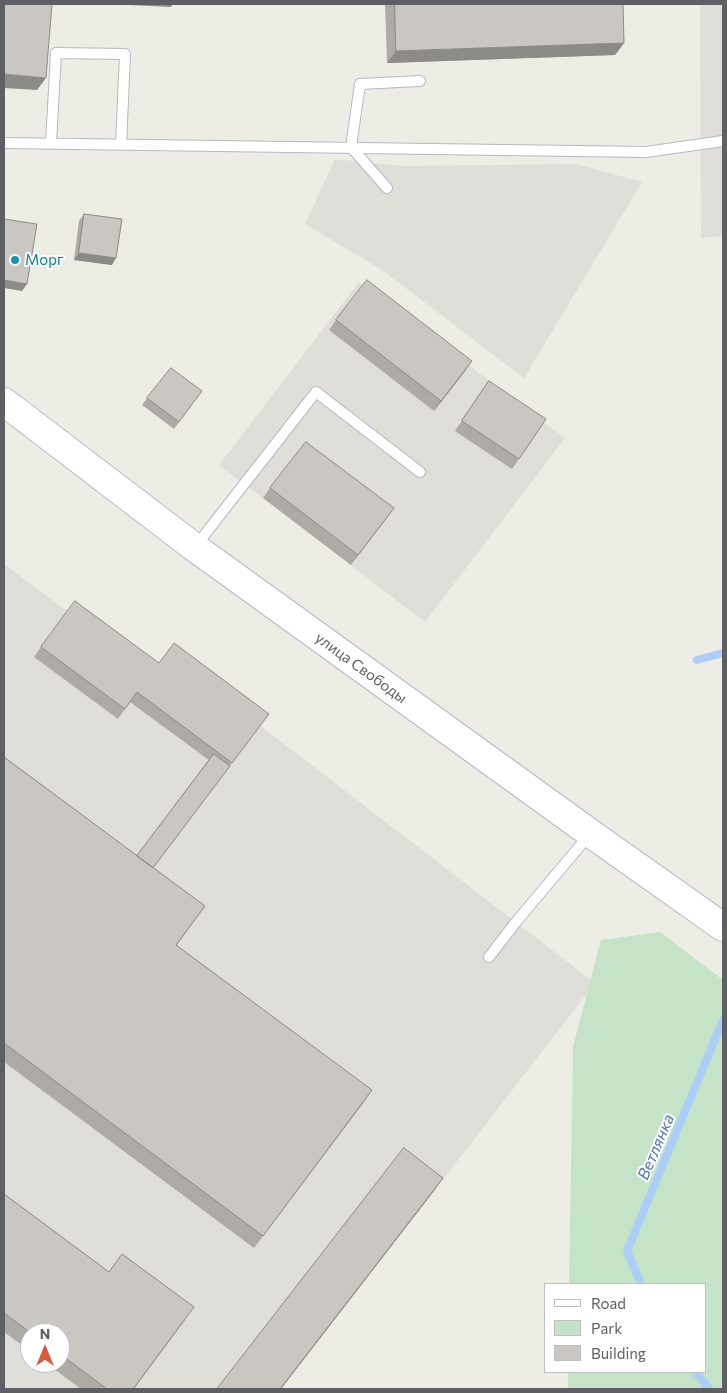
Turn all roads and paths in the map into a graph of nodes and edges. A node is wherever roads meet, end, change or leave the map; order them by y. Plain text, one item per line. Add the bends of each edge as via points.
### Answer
1 (420, 81) dead end
2 (723, 141) edge
3 (4, 143) edge
4 (51, 143) junction
5 (121, 145) junction
6 (351, 147) junction
7 (387, 188) dead end
8 (4, 402) edge
9 (420, 472) dead end
10 (194, 547) junction
11 (590, 834) junction
12 (723, 927) edge
13 (489, 957) dead end

1 - 6 lane via 360,84
2 - 6 lane via 646,152
3 - 4 lane
4 - 5 lane
4 - 5 lane via 56,52 125,54
5 - 6 lane
6 - 7 lane
8 - 10 main road, улица Свободы
9 - 10 lane via 316,392
10 - 11 main road, улица Свободы
11 - 12 main road, улица Свободы
11 - 13 lane

